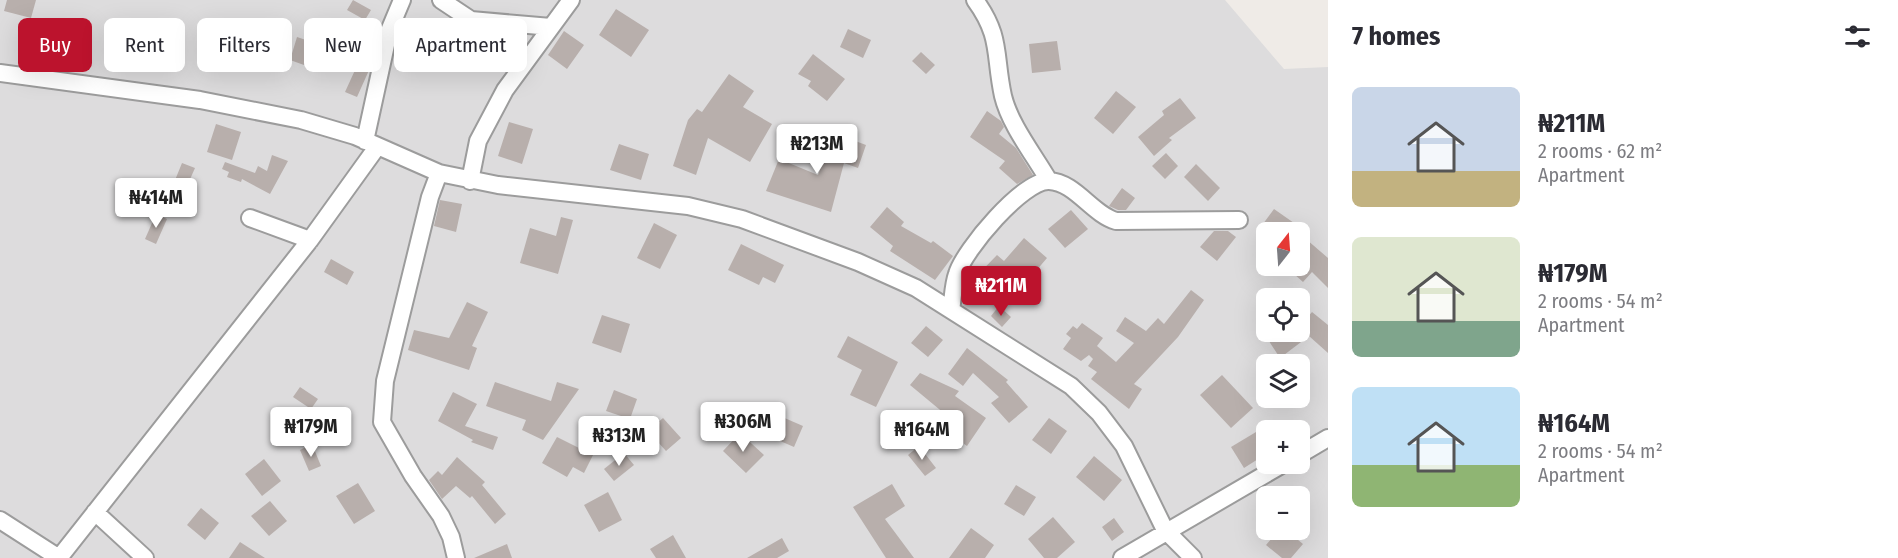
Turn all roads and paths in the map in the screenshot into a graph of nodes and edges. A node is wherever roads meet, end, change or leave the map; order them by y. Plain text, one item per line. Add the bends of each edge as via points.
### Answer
1 (402, 0) edge
2 (441, 0) edge
3 (571, 0) edge
4 (975, 0) edge
5 (551, 27) junction
6 (1, 75) edge
7 (371, 144) junction
8 (439, 173) junction
9 (470, 181) junction
10 (1049, 181) junction
11 (250, 218) dead end
12 (1239, 220) dead end
13 (310, 240) junction
14 (951, 310) junction
15 (1328, 438) edge
16 (1310, 449) edge
17 (1265, 474) edge
18 (95, 512) junction
19 (0, 520) edge
20 (1165, 530) junction
21 (59, 558) edge
22 (145, 558) edge
23 (456, 558) edge
24 (1122, 558) edge
25 (1192, 558) edge

1 - 7 street via 389,31
2 - 5 street via 471,20
3 - 5 street
4 - 10 street via 996,37 1004,96
5 - 9 street via 505,90 478,141
6 - 7 street via 201,100 301,120
7 - 8 street
7 - 13 street
8 - 9 street
8 - 23 street via 385,381 382,422 441,516
9 - 14 street via 688,206 742,219 858,262 916,288
10 - 12 street via 1063,185 1104,218 1116,221
10 - 14 street via 1023,193 969,251 957,273
11 - 13 street
13 - 18 street
14 - 20 street via 1071,386 1098,413 1124,446
15 - 16 street
17 - 20 street
18 - 21 street
18 - 22 street
19 - 21 street
20 - 24 street
20 - 25 street

